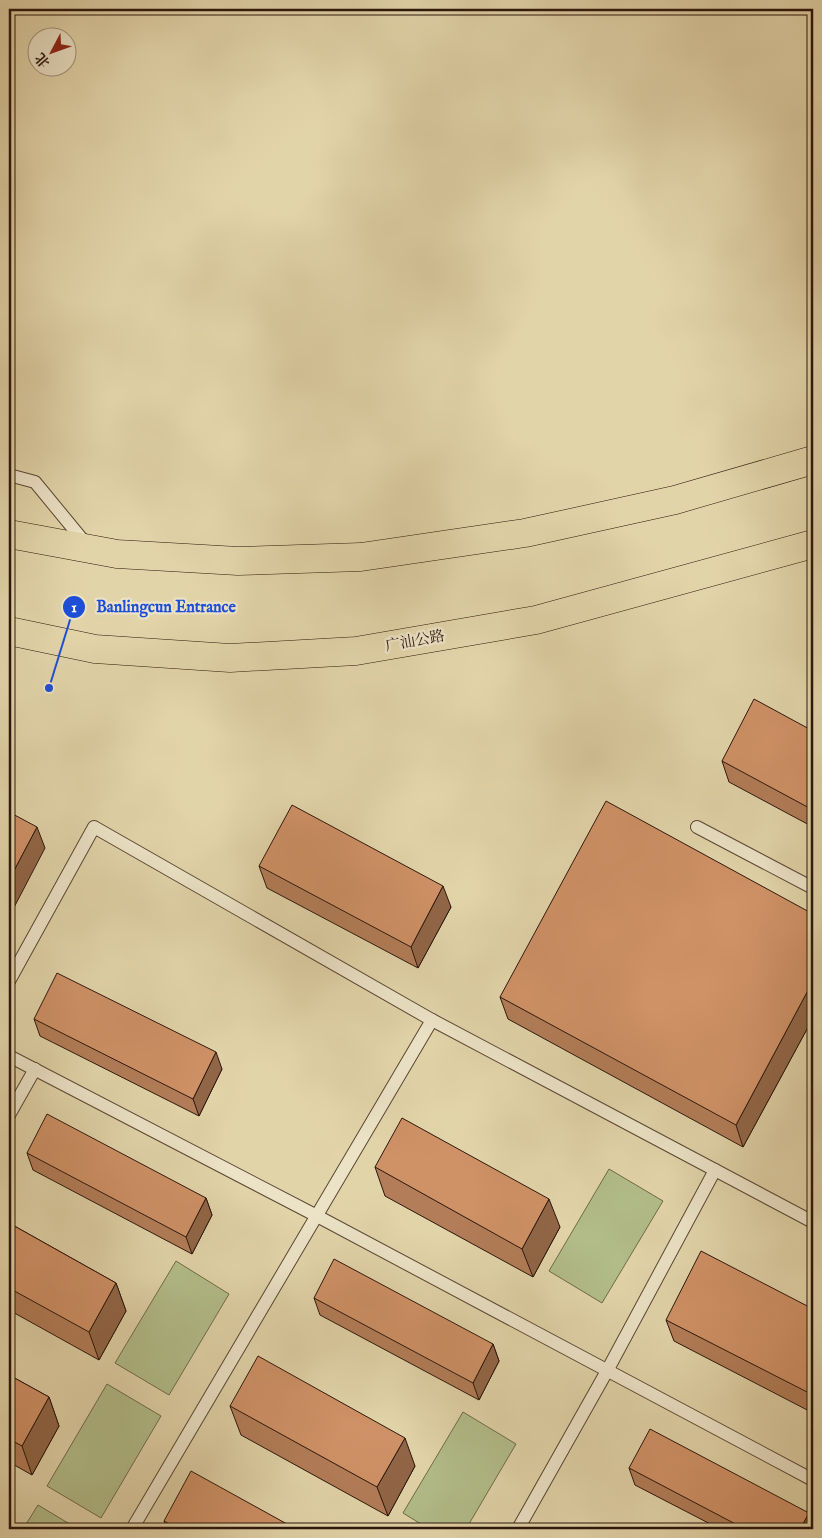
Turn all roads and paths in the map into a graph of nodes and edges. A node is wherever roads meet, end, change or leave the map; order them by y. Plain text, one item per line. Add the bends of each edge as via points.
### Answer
1 (813, 460) edge
2 (9, 475) edge
3 (9, 534) edge
4 (813, 544) edge
5 (89, 549) junction
6 (9, 631) edge
7 (697, 827) dead end
8 (813, 888) edge
9 (9, 981) edge
10 (432, 1020) junction
11 (9, 1056) edge
12 (35, 1069) junction
13 (9, 1115) edge
14 (715, 1170) junction
15 (317, 1216) junction
16 (813, 1222) edge
17 (607, 1371) junction
18 (813, 1480) edge
19 (132, 1529) edge
20 (518, 1529) edge

1 - 5 highway via 674,500 525,533 361,557 238,561 118,554
2 - 5 lane via 35,482
3 - 5 highway
4 - 6 highway, 广汕公路 via 536,620 356,651 230,658 95,649
7 - 8 lane
9 - 10 lane via 94,828
10 - 14 lane
10 - 15 lane
11 - 12 lane
12 - 13 lane
12 - 15 lane
14 - 16 lane
14 - 17 lane
15 - 17 lane
15 - 19 lane
17 - 18 lane
17 - 20 lane

